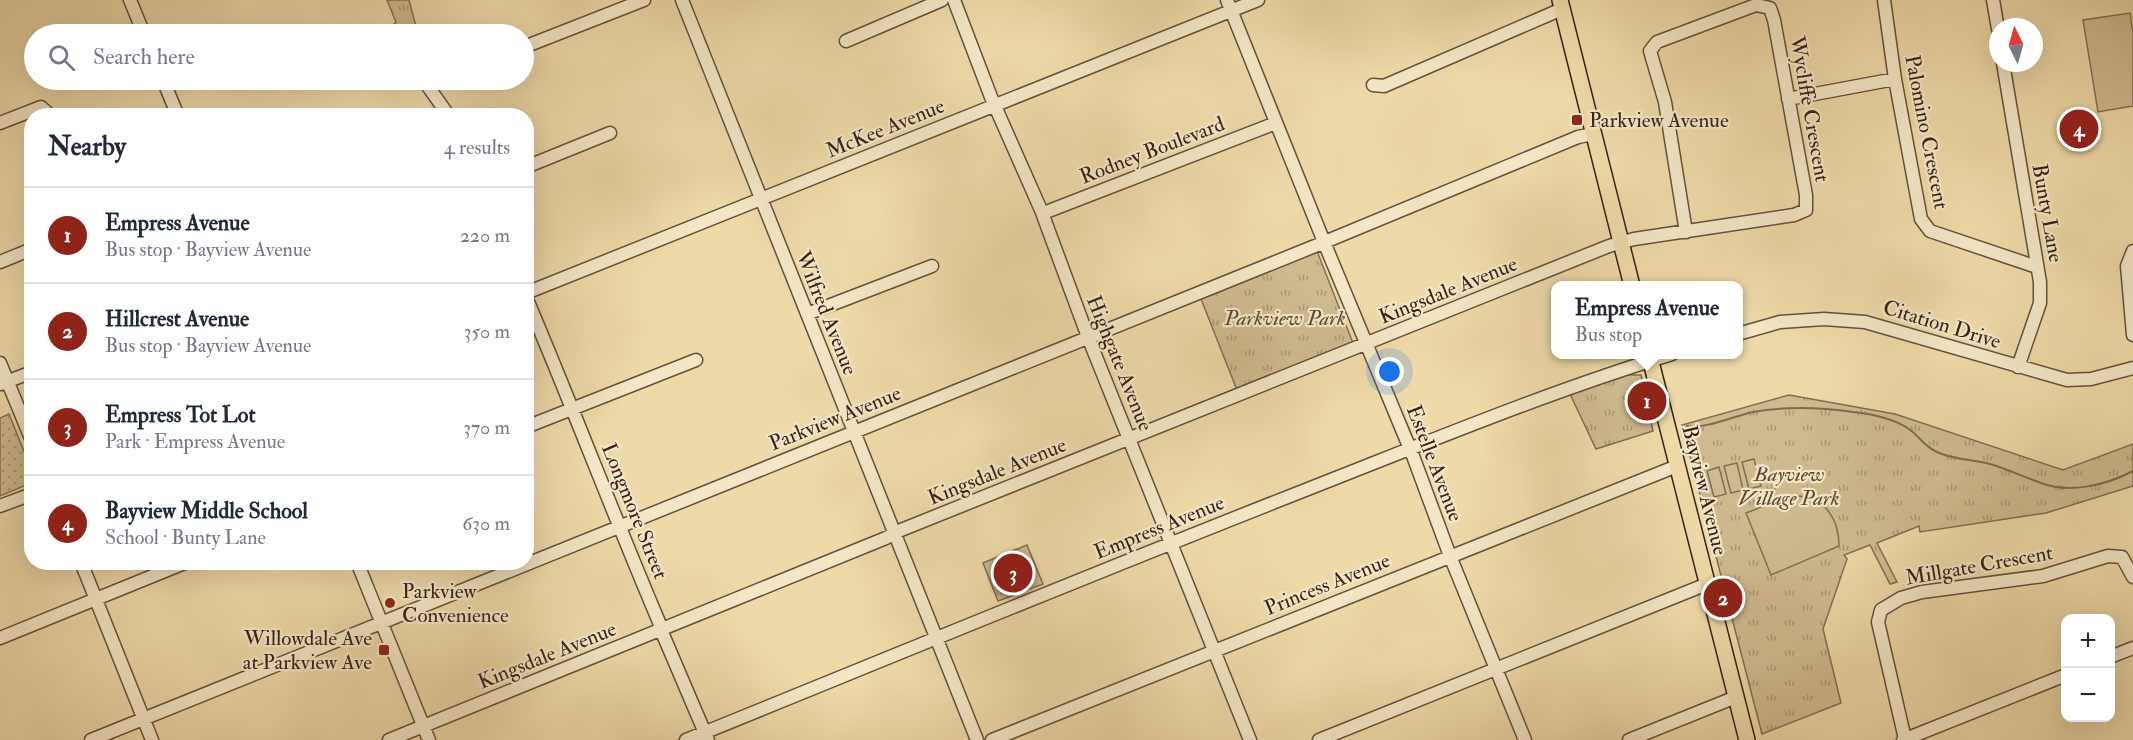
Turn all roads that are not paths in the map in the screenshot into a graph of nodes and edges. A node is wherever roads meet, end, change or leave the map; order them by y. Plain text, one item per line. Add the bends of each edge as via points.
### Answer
1 (130, 0) edge
2 (644, 0) edge
3 (682, 0) edge
4 (942, 0) edge
5 (954, 0) edge
6 (1258, 0) edge
7 (1884, 0) edge
8 (1993, 0) edge
9 (1229, 5) edge
10 (1561, 5) edge
11 (1996, 18) edge
12 (140, 24) edge
13 (846, 41) dead end
14 (534, 43) edge
15 (2004, 72) edge
16 (1895, 79) junction
17 (1373, 85) dead end
18 (167, 90) edge
19 (431, 90) edge
20 (1788, 99) junction
21 (995, 105) junction
22 (174, 108) edge
23 (443, 108) edge
24 (24, 114) edge
25 (0, 123) edge
26 (1276, 123) junction
27 (610, 133) dead end
28 (1593, 134) junction
29 (534, 164) edge
30 (761, 199) junction
31 (1041, 210) junction
32 (1686, 231) junction
33 (1324, 242) junction
34 (1621, 242) junction
35 (2133, 251) edge
36 (24, 252) edge
37 (0, 262) edge
38 (932, 266) dead end
39 (2037, 267) junction
40 (1631, 281) edge
41 (534, 292) edge
42 (534, 314) edge
43 (807, 314) junction
44 (1743, 333) edge
45 (2133, 335) edge
46 (1088, 337) junction
47 (1367, 343) junction
48 (1647, 359) edge
49 (1650, 359) edge
50 (696, 360) dead end
51 (0, 363) edge
52 (2018, 367) junction
53 (2133, 368) edge
54 (24, 375) edge
55 (4, 383) edge
56 (573, 409) junction
57 (24, 424) edge
58 (534, 424) edge
59 (853, 432) junction
60 (1130, 439) junction
61 (1410, 449) junction
62 (1677, 466) junction
63 (24, 497) edge
64 (0, 506) edge
65 (618, 526) junction
66 (894, 534) junction
67 (1170, 543) junction
68 (1450, 556) junction
69 (534, 560) edge
70 (84, 570) edge
71 (167, 570) edge
72 (360, 570) edge
73 (510, 570) edge
74 (2133, 577) edge
75 (1707, 584) junction
76 (96, 599) junction
77 (382, 622) junction
78 (661, 630) junction
79 (0, 638) edge
80 (937, 638) junction
81 (2133, 648) edge
82 (1215, 651) junction
83 (2115, 655) edge
84 (1497, 669) junction
85 (2061, 677) edge
86 (1736, 697) junction
87 (144, 719) junction
88 (423, 726) junction
89 (706, 736) edge
90 (91, 740) edge
91 (152, 740) edge
92 (389, 740) edge
93 (429, 740) edge
94 (686, 740) edge
95 (977, 740) edge
96 (992, 740) edge
97 (1250, 740) edge
98 (1319, 740) edge
99 (1525, 740) edge
100 (1629, 740) edge
101 (1747, 740) edge
102 (1904, 740) edge

1 - 12 street
2 - 14 street
3 - 30 street, Wilfred Avenue
4 - 13 street
5 - 21 street, Highgate Avenue
6 - 9 street, McKee Avenue
7 - 16 street, Palomino Crescent
8 - 11 street
9 - 21 street, McKee Avenue
9 - 26 street, Estelle Avenue
10 - 17 street via 1384,86
10 - 28 main road
15 - 39 street, Bunty Lane
16 - 20 street
16 - 39 street, Palomino Crescent via 1921,219 1930,231
18 - 22 street
19 - 23 street
20 - 32 street, Wycliffe Crescent via 1806,210
20 - 32 street, Wycliffe Crescent via 1770,8 1756,5 1657,42 1650,51 1665,102
21 - 30 street, McKee Avenue
21 - 31 street, Highgate Avenue
24 - 25 street
26 - 31 street, Rodney Boulevard via 1046,212
26 - 33 street, Estelle Avenue
27 - 29 street
28 - 33 street, Parkview Avenue
28 - 34 main road
30 - 41 street, McKee Avenue
30 - 43 street, Wilfred Avenue
31 - 46 street, Highgate Avenue
32 - 34 street, Wycliffe Crescent
33 - 46 street, Parkview Avenue
33 - 47 street, Estelle Avenue
34 - 40 main road
34 - 47 street, Kingsdale Avenue
35 - 45 street via 2127,266
36 - 37 street
38 - 43 street
39 - 52 street, Bunty Lane via 2040,303
42 - 56 street, Longmore Street
43 - 59 street, Wilfred Avenue
44 - 52 street, Citation Drive via 1780,322 1865,322
46 - 59 street, Parkview Avenue
46 - 60 street, Highgate Avenue
47 - 60 street, Kingsdale Avenue
47 - 61 street, Estelle Avenue
48 - 61 street, Empress Avenue
49 - 62 main road, Bayview Avenue
50 - 56 street
51 - 55 street
52 - 53 street, Citation Drive via 2067,380 2091,380
54 - 55 street
55 - 57 street
56 - 58 street
56 - 65 street, Longmore Street
59 - 65 street, Parkview Avenue
59 - 66 street, Wilfred Avenue
60 - 66 street, Kingsdale Avenue
60 - 67 street, Highgate Avenue
61 - 67 street, Empress Avenue
61 - 68 street, Estelle Avenue
62 - 68 street, Princess Avenue
62 - 75 main road, Bayview Avenue
63 - 64 street
65 - 69 street, Parkview Avenue
65 - 78 street, Longmore Street
66 - 78 street, Kingsdale Avenue
66 - 80 street, Wilfred Avenue
67 - 80 street, Empress Avenue
67 - 82 street, Highgate Avenue
68 - 82 street, Princess Avenue
68 - 84 street, Estelle Avenue
70 - 76 street
71 - 76 street
72 - 77 street
73 - 77 street, Parkview Avenue
74 - 102 street, Millgate Crescent via 2122,557 2108,556 2043,576 1922,592 1901,597 1881,610 1878,622
75 - 84 street
75 - 86 main road, Bayview Avenue
76 - 79 street
76 - 87 street
77 - 87 street, Parkview Avenue
77 - 88 street
78 - 88 street, Kingsdale Avenue
78 - 89 street, Longmore Street
80 - 89 street, Empress Avenue
80 - 95 street, Wilfred Avenue
81 - 83 street
82 - 96 street, Princess Avenue
82 - 97 street, Highgate Avenue
84 - 98 street
84 - 99 street, Estelle Avenue
85 - 102 street
86 - 100 street
86 - 101 main road, Bayview Avenue
87 - 90 street, Parkview Avenue
87 - 91 street
88 - 92 street, Kingsdale Avenue
88 - 93 street
89 - 94 street, Empress Avenue

